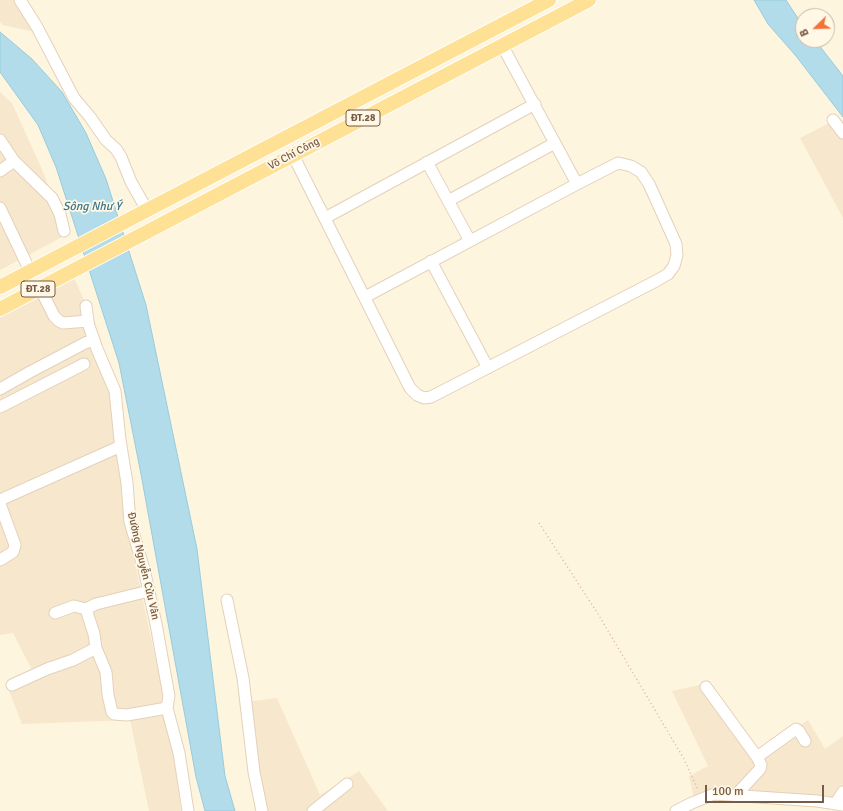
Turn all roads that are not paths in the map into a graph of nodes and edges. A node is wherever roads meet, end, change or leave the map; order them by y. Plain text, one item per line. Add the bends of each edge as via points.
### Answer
1 (20, 0) edge
2 (549, 0) edge
3 (588, 0) edge
4 (502, 45) junction
5 (416, 70) junction
6 (424, 86) junction
7 (534, 104) junction
8 (833, 120) dead end
9 (843, 133) edge
10 (0, 140) edge
11 (555, 143) junction
12 (293, 155) junction
13 (14, 161) junction
14 (427, 162) junction
15 (0, 171) edge
16 (577, 184) junction
17 (448, 201) junction
18 (0, 208) edge
19 (147, 210) junction
20 (325, 218) junction
21 (64, 231) dead end
22 (470, 241) junction
23 (431, 262) junction
24 (30, 271) junction
25 (0, 287) edge
26 (40, 288) junction
27 (365, 297) junction
28 (86, 306) dead end
29 (0, 309) edge
30 (88, 321) junction
31 (94, 340) junction
32 (84, 364) dead end
33 (488, 368) junction
34 (0, 389) edge
35 (0, 407) edge
36 (121, 446) junction
37 (0, 500) edge
38 (0, 504) edge
39 (0, 560) edge
40 (149, 591) junction
41 (227, 600) dead end
42 (86, 609) junction
43 (55, 613) dead end
44 (96, 648) junction
45 (12, 685) dead end
46 (706, 687) dead end
47 (167, 708) junction
48 (805, 741) dead end
49 (757, 757) junction
50 (347, 784) dead end
51 (843, 792) edge
52 (736, 795) junction
53 (839, 804) edge
54 (697, 805) edge
55 (188, 811) edge
56 (262, 811) edge
57 (313, 811) edge
58 (676, 811) edge

1 - 19 street via 74,98 121,157 131,182
2 - 5 main road, Võ Chí Công / ĐT.28
3 - 4 main road, Võ Chí Công / ĐT.28
4 - 6 main road, Võ Chí Công / ĐT.28
4 - 7 street
5 - 6 main road
5 - 19 main road, Võ Chí Công / ĐT.28
6 - 12 main road, Võ Chí Công / ĐT.28
7 - 11 street
7 - 14 street
8 - 9 street
10 - 13 street
11 - 16 street
11 - 17 street
12 - 20 street
12 - 26 main road, Võ Chí Công / ĐT.28
13 - 15 street
13 - 21 street via 52,198 60,214
14 - 17 street
14 - 20 street
16 - 22 street
16 - 33 street via 618,163 641,172 676,244 674,266 668,274 656,281
17 - 22 street
18 - 24 street
19 - 24 main road, Võ Chí Công / ĐT.28
20 - 27 street
22 - 23 street
23 - 27 street
23 - 33 street
24 - 25 main road, Võ Chí Công / ĐT.28
26 - 29 main road, Võ Chí Công / ĐT.28
26 - 30 street via 59,321
27 - 33 street via 410,388 417,395 431,397
28 - 30 street, Đường Nguyễn Cửu Vân
30 - 31 street, Đường Nguyễn Cửu Vân
31 - 34 street
31 - 36 street, Đường Nguyễn Cửu Vân via 115,391
32 - 35 street
36 - 37 street
36 - 40 street, Đường Nguyễn Cửu Vân via 130,522
38 - 39 street via 15,545 13,552
40 - 42 street via 96,604
40 - 47 street, Đường Nguyễn Cửu Vân via 169,696
41 - 56 street via 243,678 254,772
42 - 43 street via 74,606
42 - 44 street
44 - 45 street
44 - 47 street via 106,672 108,695 114,714 127,715
46 - 49 street
47 - 55 street, Đường Nguyễn Cửu Vân via 179,753
48 - 49 street via 796,729
49 - 52 street via 760,769
50 - 57 street
51 - 53 street
52 - 53 street
52 - 54 street via 714,794
54 - 58 street

